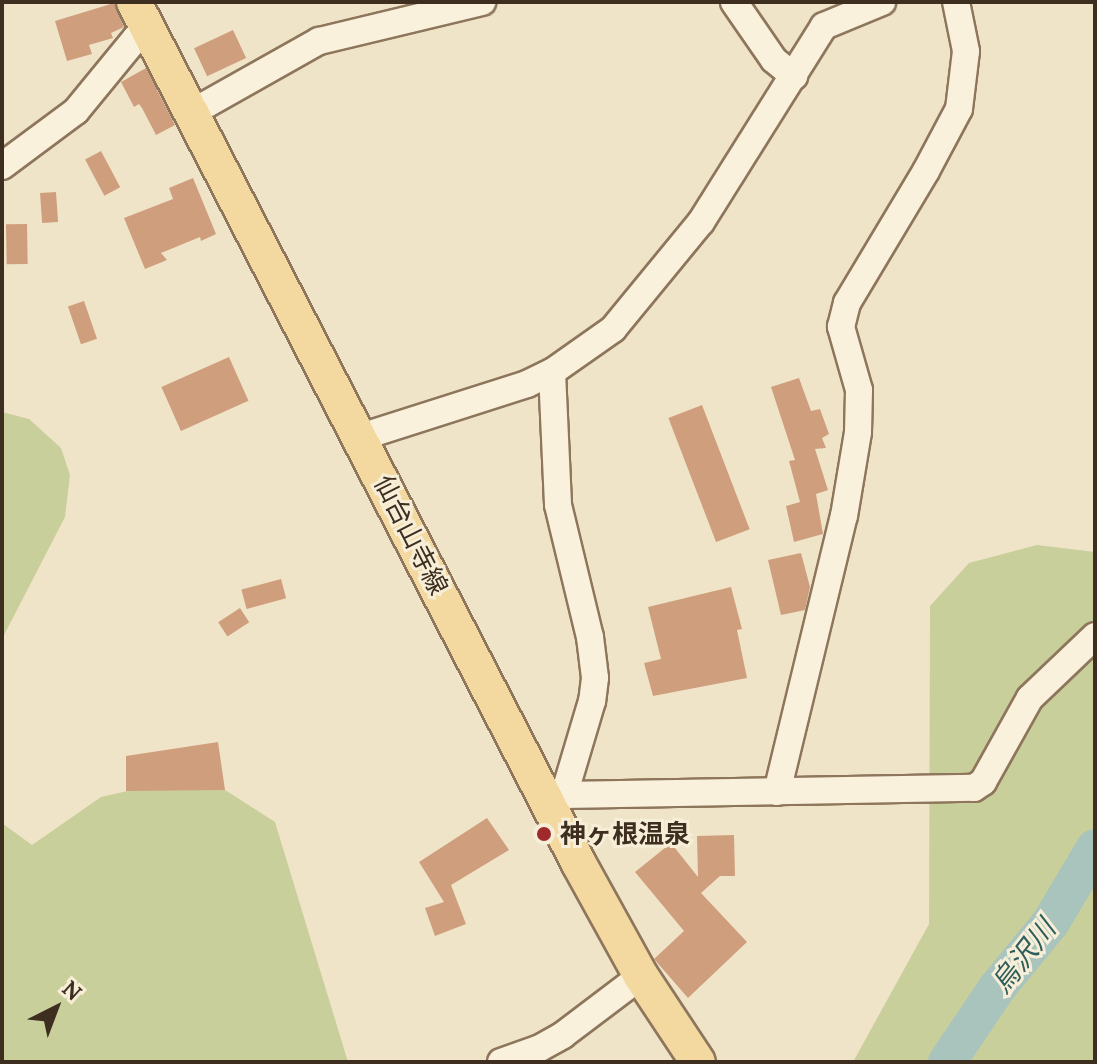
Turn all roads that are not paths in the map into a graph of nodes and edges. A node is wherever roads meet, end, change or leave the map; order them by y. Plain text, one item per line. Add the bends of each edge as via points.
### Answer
1 (134, 2) edge
2 (482, 2) edge
3 (734, 2) edge
4 (882, 2) edge
5 (956, 2) edge
6 (150, 33) junction
7 (794, 76) junction
8 (191, 113) junction
9 (2, 166) edge
10 (552, 372) junction
11 (361, 437) junction
12 (1095, 636) edge
13 (777, 792) junction
14 (557, 799) junction
15 (641, 976) junction
16 (501, 1062) edge
17 (698, 1062) edge

1 - 6 main road, 仙台山寺線
2 - 8 street via 319,41
3 - 7 street via 774,60
4 - 7 street via 824,26
5 - 13 street via 966,51 959,109 847,303 841,327 859,390 858,432 844,516
6 - 8 main road, 仙台山寺線
6 - 9 street via 136,38 76,111
7 - 10 street via 701,222 643,294 613,329
8 - 11 main road, 仙台山寺線
10 - 11 street
10 - 14 street via 558,505 595,678
11 - 14 main road, 仙台山寺線
12 - 13 street via 1030,698 983,782 974,788
13 - 14 street
14 - 15 main road, 仙台山寺線
15 - 16 street via 563,1035
15 - 17 main road, 仙台山寺線

